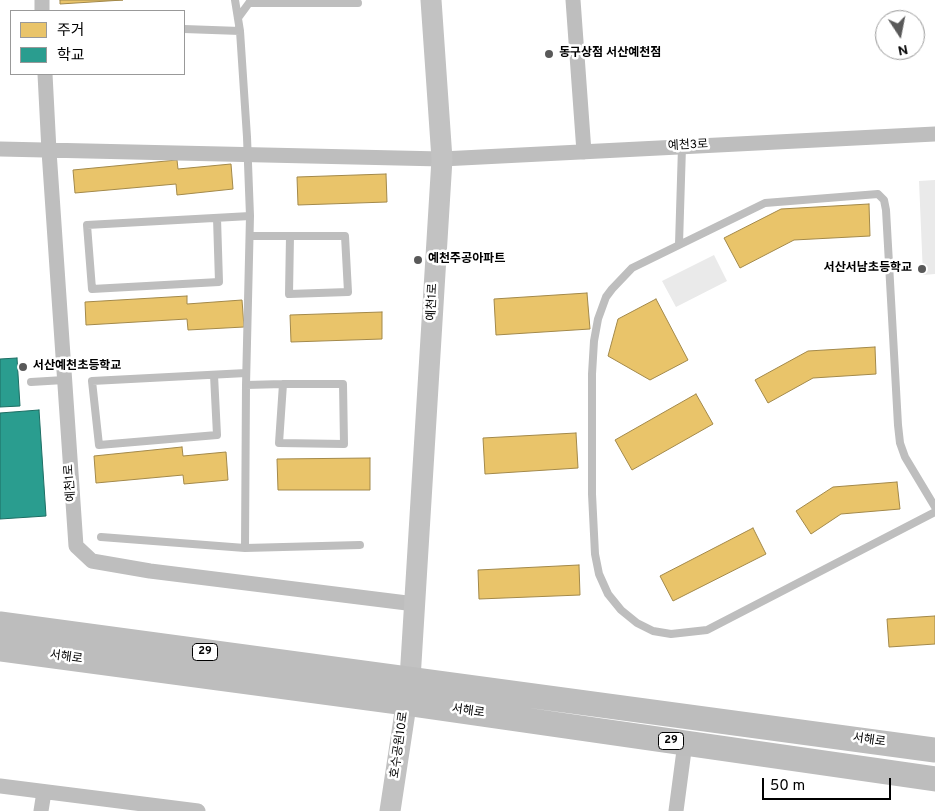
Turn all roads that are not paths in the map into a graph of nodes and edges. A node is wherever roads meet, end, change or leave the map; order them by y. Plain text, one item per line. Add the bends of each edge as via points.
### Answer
1 (235, 0) edge
2 (431, 0) edge
3 (573, 0) edge
4 (358, 3) dead end
5 (238, 18) junction
6 (185, 29) edge
7 (240, 31) junction
8 (45, 75) edge
9 (935, 134) edge
10 (682, 146) junction
11 (0, 149) edge
12 (49, 151) junction
13 (584, 152) junction
14 (248, 155) junction
15 (442, 159) junction
16 (250, 216) junction
17 (217, 218) junction
18 (250, 236) junction
19 (290, 236) junction
20 (679, 244) junction
21 (246, 373) junction
22 (214, 375) junction
23 (64, 380) junction
24 (31, 382) dead end
25 (246, 384) junction
26 (283, 384) junction
27 (935, 507) edge
28 (935, 512) edge
29 (101, 537) dead end
30 (360, 546) dead end
31 (245, 548) junction
32 (414, 604) junction
33 (0, 624) edge
34 (0, 649) edge
35 (410, 679) junction
36 (406, 703) junction
37 (685, 743) junction
38 (935, 750) edge
39 (935, 779) edge
40 (0, 786) edge
41 (44, 792) junction
42 (41, 811) edge
43 (198, 811) edge
44 (390, 811) edge
45 (676, 811) edge

1 - 5 lane
2 - 15 street, 예천1로
3 - 13 street
4 - 5 lane via 249,3
5 - 7 lane
6 - 7 lane
7 - 14 lane
8 - 12 street, 예천1로
9 - 10 street, 예천3로
10 - 13 street, 예천3로
10 - 20 lane
11 - 12 street, 예천3로
12 - 14 street, 예천3로
12 - 23 street, 예천1로
13 - 15 street, 예천3로
14 - 15 street, 예천3로
14 - 16 lane
15 - 32 street, 예천1로
16 - 17 lane
16 - 18 lane
17 - 17 lane via 87,226 92,289 219,282
18 - 19 lane
18 - 21 lane
19 - 19 lane via 345,236 348,292 289,294
20 - 27 lane via 765,203 873,193 881,196 886,210 900,443 904,457
20 - 28 lane via 626,273 606,297 596,328 592,374 592,494 596,554 599,574 621,610 645,627 661,633 707,630
21 - 22 lane
21 - 25 lane
22 - 22 lane via 92,381 99,445 217,435
23 - 24 lane
23 - 32 street, 예천1로 via 76,546 92,561
25 - 26 lane
25 - 31 lane
26 - 26 lane via 344,384 344,444 279,443
29 - 31 lane
30 - 31 lane
32 - 35 street, 예천1로
33 - 35 main road, 서해로 / 29
34 - 36 main road, 서해로 / 29
35 - 36 street, 호수공원10로
35 - 38 main road, 서해로 / 29
36 - 37 main road, 서해로 / 29
36 - 44 street, 호수공원10로
37 - 39 main road, 서해로 / 29
37 - 45 street
40 - 41 street
41 - 42 street
41 - 43 street

